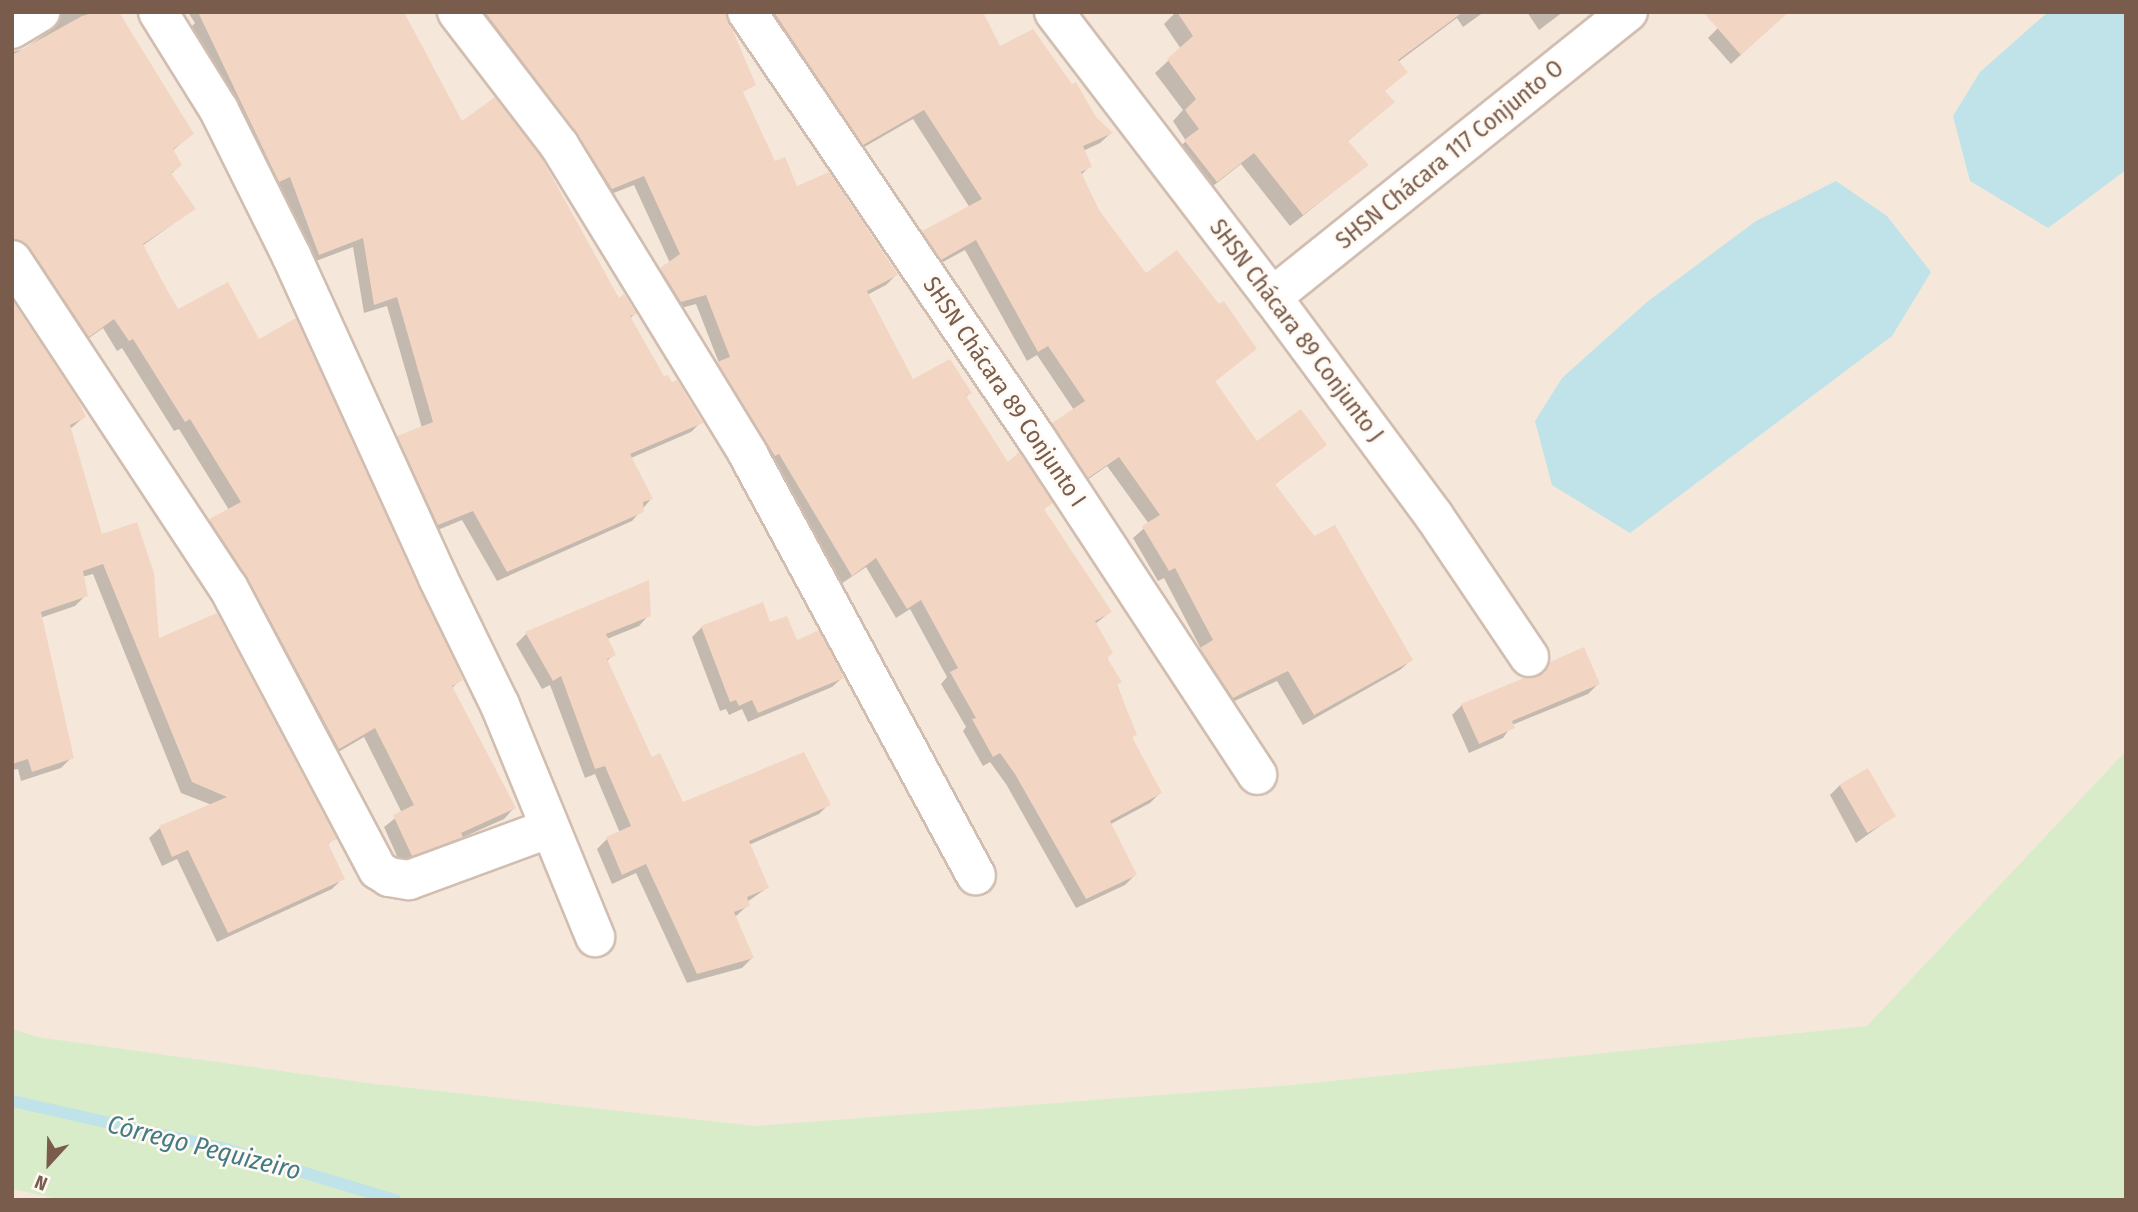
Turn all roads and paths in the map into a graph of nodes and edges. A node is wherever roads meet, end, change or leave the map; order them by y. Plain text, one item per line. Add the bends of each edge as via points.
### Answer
1 (40, 12) edge
2 (158, 12) edge
3 (457, 12) edge
4 (747, 12) edge
5 (1628, 12) edge
6 (1063, 15) edge
7 (12, 29) edge
8 (12, 260) edge
9 (1272, 297) junction
10 (1529, 657) dead end
11 (1257, 775) dead end
12 (550, 828) junction
13 (976, 875) dead end
14 (595, 937) dead end

1 - 7 street
2 - 12 street via 219,110 291,254 500,705
3 - 13 street via 559,145 748,454
4 - 11 street, SHSN Chácara 89 Conjunto I
5 - 9 street, SHSN Chácara 117 Conjunto O
6 - 9 street, SHSN Chácara 89 Conjunto J
8 - 12 street via 228,587 378,870 409,880
9 - 10 street, SHSN Chácara 89 Conjunto J via 1434,516
12 - 14 street

